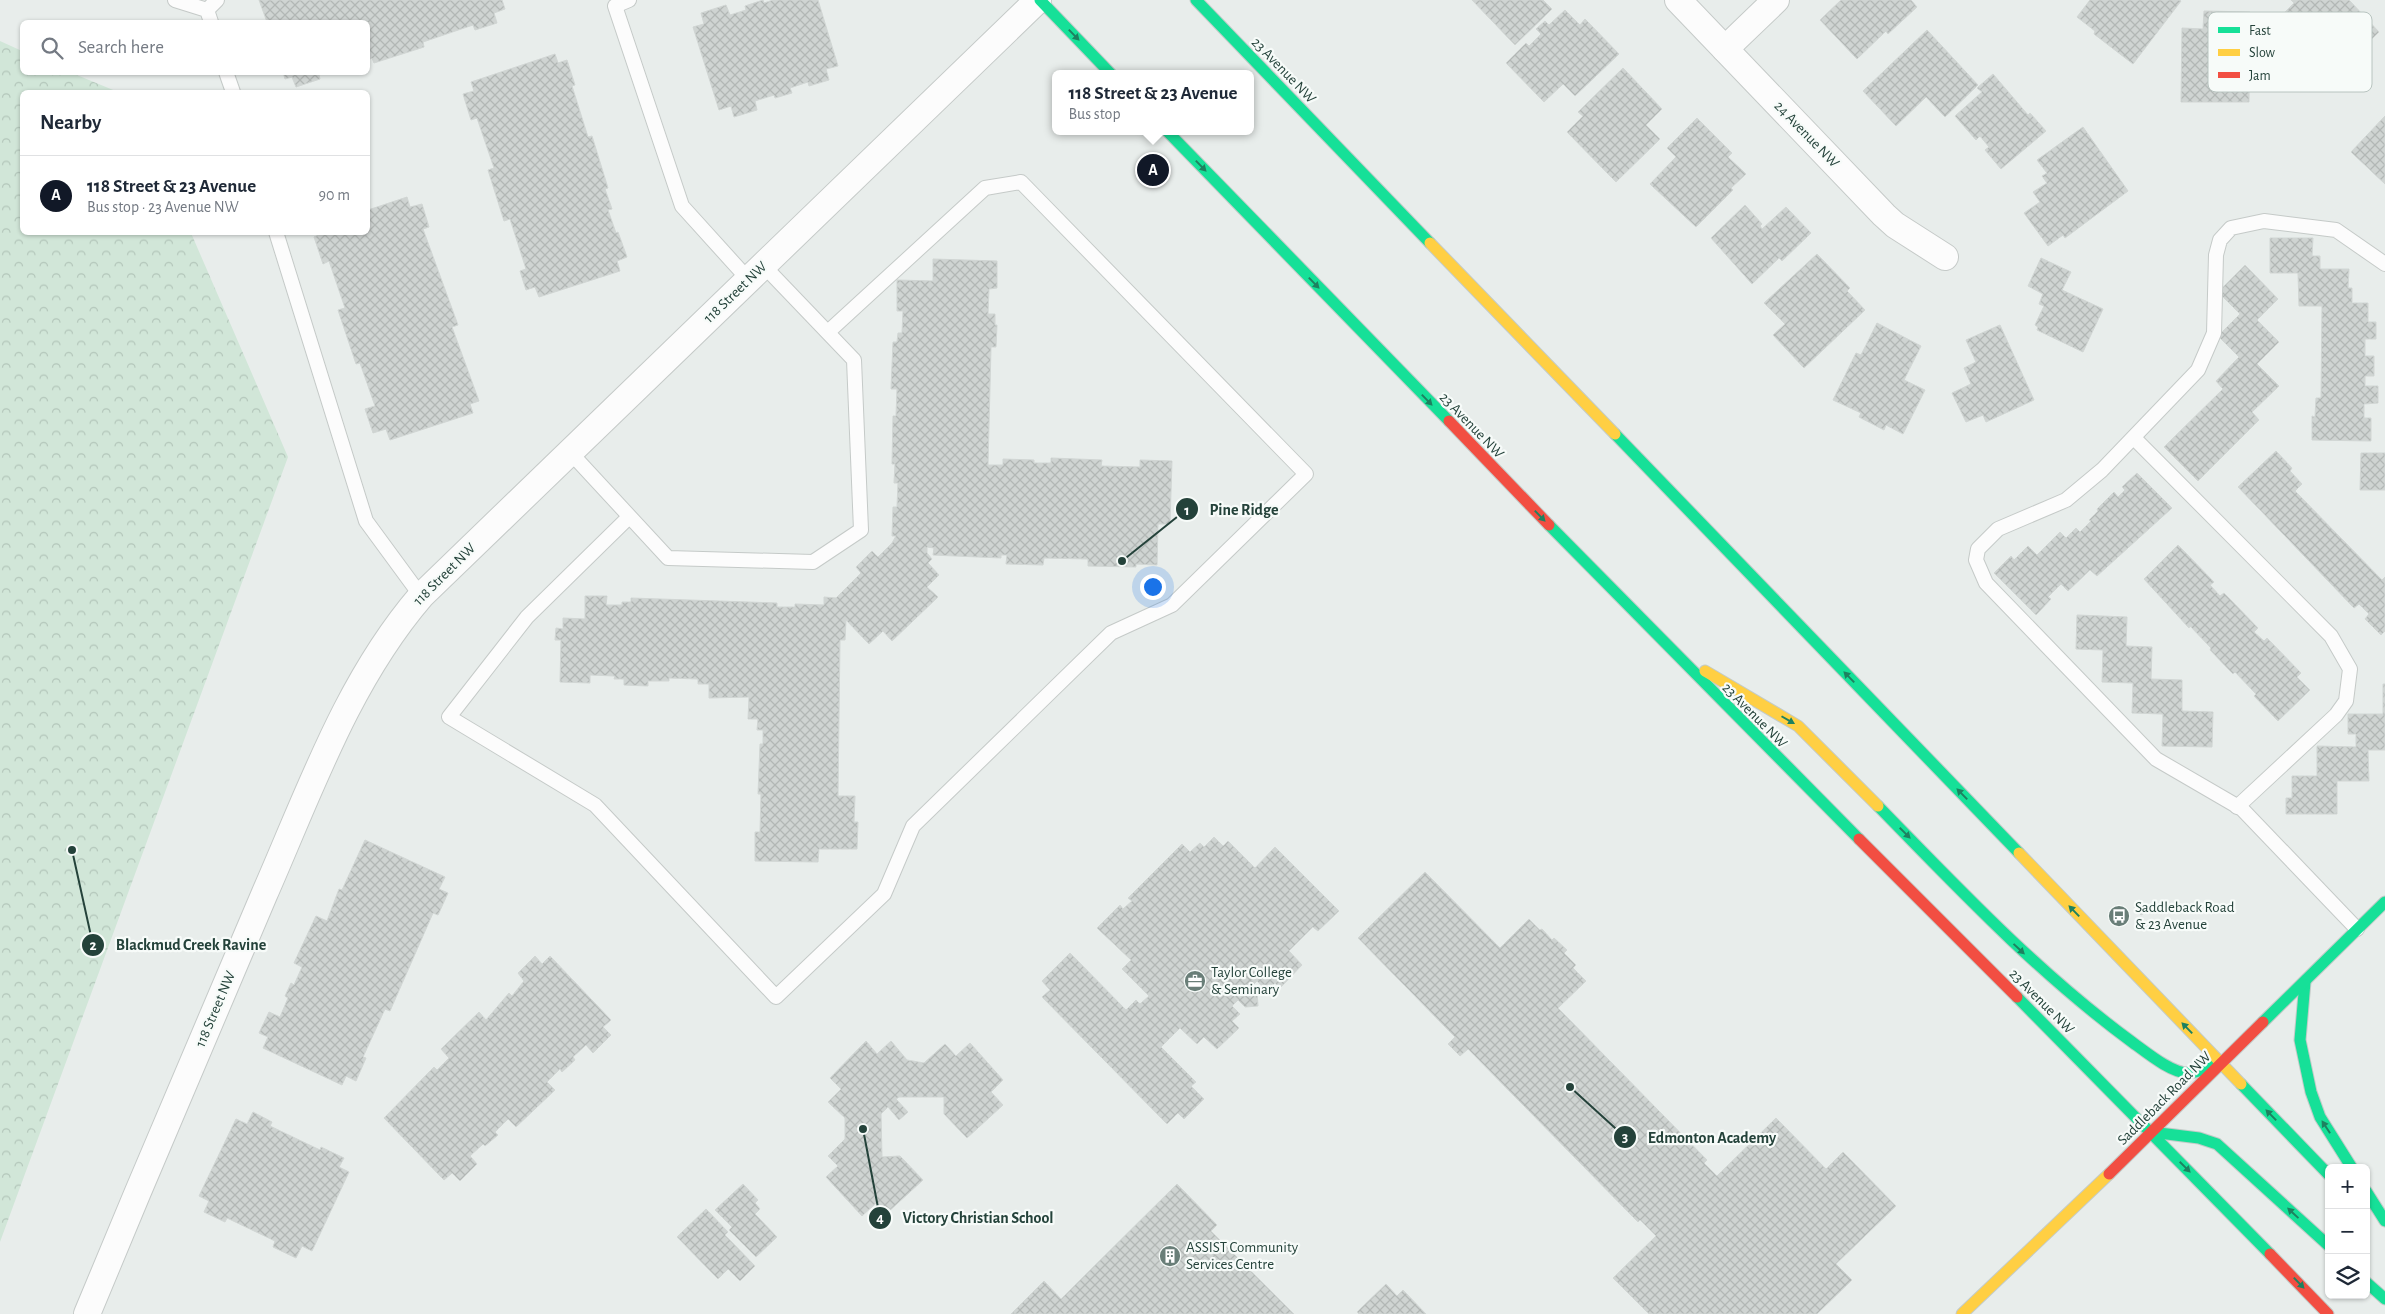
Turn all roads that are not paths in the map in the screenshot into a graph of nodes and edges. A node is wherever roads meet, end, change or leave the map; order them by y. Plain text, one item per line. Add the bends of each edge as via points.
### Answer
1 (175, 0) edge
2 (629, 0) edge
3 (1039, 0) edge
4 (1196, 0) edge
5 (1678, 0) edge
6 (1776, 0) edge
7 (211, 11) edge
8 (1725, 49) junction
9 (1107, 70) edge
10 (227, 75) edge
11 (231, 90) edge
12 (1171, 135) edge
13 (277, 235) edge
14 (1945, 257) dead end
15 (2385, 264) edge
16 (755, 272) junction
17 (828, 332) junction
18 (2134, 438) junction
19 (569, 451) junction
20 (629, 517) junction
21 (421, 596) junction
22 (1671, 651) junction
23 (2237, 807) junction
24 (2385, 902) edge
25 (2357, 929) junction
26 (2305, 982) junction
27 (2221, 1063) junction
28 (2151, 1132) junction
29 (2349, 1164) edge
30 (2325, 1171) edge
31 (2370, 1197) edge
32 (2370, 1218) edge
33 (2385, 1221) edge
34 (2385, 1234) edge
35 (2325, 1242) edge
36 (2370, 1286) edge
37 (2385, 1299) edge
38 (87, 1314) edge
39 (1962, 1314) edge
40 (2328, 1314) edge

1 - 7 lane
2 - 16 lane via 615,6 682,206
3 -> 9 main road
3 - 16 street, 118 Street NW
27 -> 4 main road, 23 Avenue NW
5 - 8 street, 24 Avenue NW
6 - 8 street
8 - 14 street, 24 Avenue NW via 1895,224
10 - 11 lane
12 -> 22 main road, 23 Avenue NW
13 - 21 lane via 366,521
15 - 18 lane via 2336,230 2264,221 2231,228 2220,240 2216,255 2214,333 2198,370
16 - 17 lane
16 - 19 street, 118 Street NW
17 - 20 lane via 854,360 861,530 813,562 668,558
17 - 20 lane via 985,188 1021,182 1306,474 1172,605 1111,633 913,826 884,894 776,997 595,806 449,717 527,617
18 - 23 lane via 2331,636 2350,669 2346,701 2336,715
18 - 23 lane via 2066,500 1998,529 1978,549 1976,560 1986,582 2156,759
19 - 20 lane
19 - 21 street, 118 Street NW
21 - 38 street, 118 Street NW via 390,636 357,687 343,716 147,1167
22 -> 27 main road via 1798,726 2019,949 2105,1022 2170,1067 2188,1073
22 - 28 main road, 23 Avenue NW
23 - 25 lane
24 - 25 main road, Saddleback Road NW
25 - 26 main road, Saddleback Road NW
26 - 27 main road, Saddleback Road NW
29 -> 26 main road via 2320,1117 2311,1092 2300,1040
27 - 28 main road, Saddleback Road NW
30 -> 27 main road, 23 Avenue NW
35 -> 28 main road via 2217,1144 2199,1138
28 - 39 main road, Saddleback Road NW
28 -> 40 main road, 23 Avenue NW
31 - 33 main road
32 - 34 main road
36 - 37 main road

